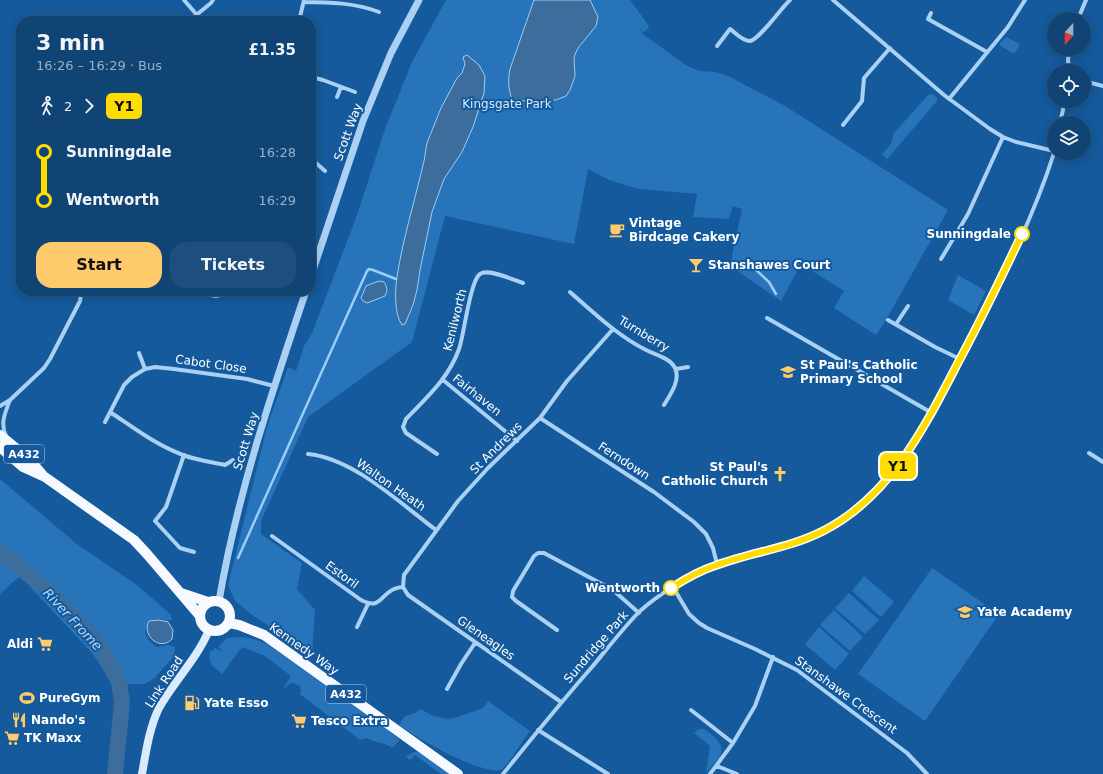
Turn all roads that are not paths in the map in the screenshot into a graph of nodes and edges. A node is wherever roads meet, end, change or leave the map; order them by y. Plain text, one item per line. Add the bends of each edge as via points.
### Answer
1 (184, 0) edge
2 (213, 0) edge
3 (419, 0) edge
4 (790, 0) edge
5 (833, 0) edge
6 (1026, 0) edge
7 (1086, 0) edge
8 (304, 1) edge
9 (379, 12) dead end
10 (1081, 12) edge
11 (931, 13) dead end
12 (196, 15) joint
13 (300, 16) edge
14 (717, 46) dead end
15 (890, 48) junction
16 (987, 52) junction
17 (316, 78) edge
18 (1091, 82) edge
19 (1103, 86) edge
20 (341, 87) junction
21 (354, 92) dead end
22 (338, 97) dead end
23 (949, 99) junction
24 (843, 125) dead end
25 (1003, 137) junction
26 (1047, 150) edge
27 (1051, 160) edge
28 (316, 163) edge
29 (325, 170) dead end
30 (316, 251) edge
31 (941, 259) dead end
32 (523, 283) dead end
33 (570, 292) dead end
34 (81, 296) edge
35 (304, 296) edge
36 (908, 306) dead end
37 (766, 318) dead end
38 (888, 320) dead end
39 (896, 324) junction
40 (614, 329) junction
41 (139, 353) dead end
42 (960, 359) junction
43 (688, 367) dead end
44 (676, 369) junction
45 (145, 370) junction
46 (443, 380) junction
47 (274, 386) junction
48 (10, 400) junction
49 (664, 405) dead end
50 (0, 406) edge
51 (110, 412) junction
52 (932, 413) junction
53 (540, 418) junction
54 (105, 422) dead end
55 (0, 435) edge
56 (517, 441) junction
57 (10, 443) junction
58 (0, 447) edge
59 (1089, 453) dead end
60 (308, 454) dead end
61 (437, 454) dead end
62 (184, 455) junction
63 (233, 460) dead end
64 (1103, 462) edge
65 (45, 477) junction
66 (436, 530) junction
67 (272, 536) dead end
68 (194, 552) dead end
69 (717, 564) junction
70 (403, 587) junction
71 (673, 587) junction
72 (181, 593) junction
73 (220, 601) junction
74 (208, 602) junction
75 (368, 604) junction
76 (638, 613) junction
77 (200, 616) junction
78 (229, 623) junction
79 (357, 627) dead end
80 (209, 630) junction
81 (557, 630) dead end
82 (475, 643) junction
83 (773, 657) junction
84 (447, 688) dead end
85 (561, 702) junction
86 (691, 710) dead end
87 (538, 730) junction
88 (733, 742) junction
89 (717, 766) junction
90 (142, 774) edge
91 (458, 774) edge
92 (503, 774) edge
93 (608, 774) edge
94 (710, 774) edge
95 (737, 774) edge
96 (927, 774) edge

1 - 12 street
2 - 12 street
3 - 30 street, Scott Way via 391,53 363,121
4 - 14 street via 758,37 750,41 742,39 730,29
5 - 15 street
6 - 16 street
7 - 10 street
8 - 9 street via 368,8
8 - 13 street
11 - 16 street via 928,19
15 - 23 street
15 - 24 street via 864,78 862,101
16 - 23 street
17 - 20 street
18 - 19 street
20 - 21 street
20 - 22 street
23 - 25 street
25 - 26 street
25 - 31 street via 968,214
27 - 42 street, Sundridge Park via 1022,234
28 - 29 street
32 - 46 street, Kenilworth via 489,271 480,273 470,295 459,350
33 - 40 street, Turnberry
34 - 48 street via 44,368
35 - 47 street, Scott Way
36 - 39 street
37 - 52 street
38 - 39 street
39 - 42 street
40 - 44 street, Turnberry via 672,363
40 - 53 street, St Andrews via 567,381
41 - 45 street
42 - 52 street, Sundridge Park
43 - 44 street
44 - 49 street via 675,386
45 - 47 street, Cabot Close via 155,367 174,369 247,379
45 - 51 street, Cabot Close via 124,385
46 - 56 street, Fairhaven
46 - 61 street, Kenilworth via 406,419 403,428 406,433
47 - 73 street, Scott Way via 242,494
48 - 50 street
48 - 57 street via 2,425
51 - 54 street, Cabot Close
51 - 62 street via 163,446
52 - 69 street, Sundridge Park via 906,456 884,483 844,519 795,543
53 - 56 street, St Andrews
53 - 69 street, Ferndown via 654,492 694,522 706,534
55 - 57 main road, A432
56 - 66 street, St Andrews via 488,468
57 - 65 main road, A432
58 - 65 main road, A432 via 22,467
59 - 64 street
60 - 66 street, Walton Heath via 317,454 344,464
62 - 63 street via 225,465
62 - 68 street via 166,507 155,521 180,548
65 - 72 main road, A432 via 134,540
66 - 70 street, St Andrews via 404,575
67 - 75 street, Estoril
69 - 71 street, Sundridge Park
70 - 75 street via 393,589 374,604
70 - 82 street, Gleneagles via 408,595
71 - 76 street, Sundridge Park
71 - 83 street, Stanshawe Crescent via 689,614 699,623
72 - 74 main road, A432
72 - 77 main road, A432
73 - 74 main road, A432
73 - 78 main road via 229,608
74 - 77 main road via 201,610
75 - 79 street
76 - 81 street via 612,590 544,553 538,553 512,596
76 - 85 street, Sundridge Park
77 - 80 main road, A432 via 204,626
78 - 80 main road via 220,631
78 - 91 main road, Kennedy Way / A432 via 264,635
80 - 90 main road, Link Road via 196,655 159,708 150,733
82 - 84 street
82 - 85 street, Gleneagles
83 - 88 street via 755,706
83 - 96 street, Stanshawe Crescent via 797,670 874,727 907,753
85 - 87 street, Sundridge Park
86 - 88 street
87 - 92 street, Sundridge Park
87 - 93 street
88 - 89 street
89 - 94 street
89 - 95 street

